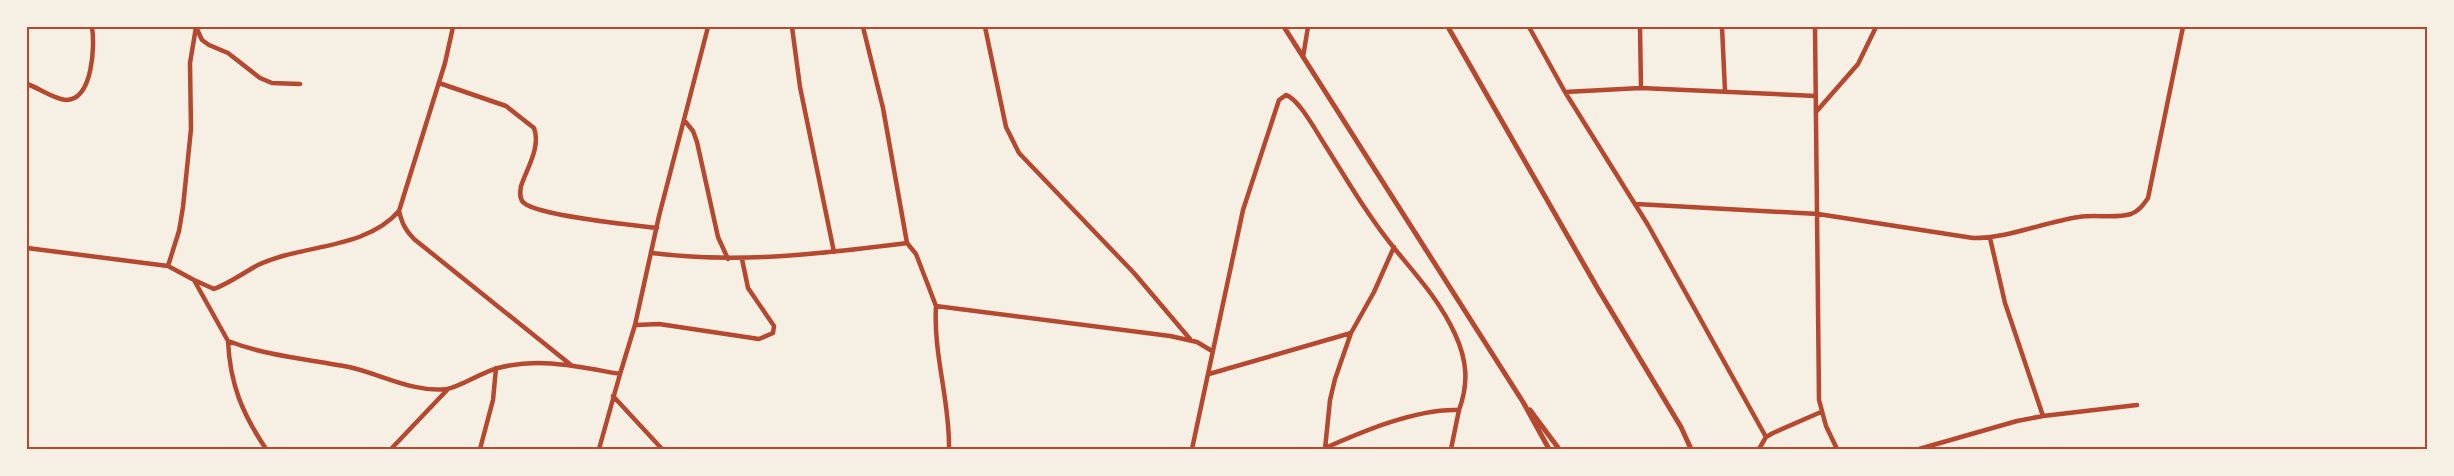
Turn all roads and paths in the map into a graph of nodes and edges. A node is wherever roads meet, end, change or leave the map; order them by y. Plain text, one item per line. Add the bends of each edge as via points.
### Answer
1 (92, 27) edge
2 (196, 27) edge
3 (453, 27) edge
4 (708, 27) edge
5 (792, 27) edge
6 (863, 27) edge
7 (985, 27) edge
8 (1284, 27) edge
9 (1308, 27) edge
10 (1448, 27) edge
11 (1529, 27) edge
12 (1640, 27) edge
13 (1722, 27) edge
14 (1815, 27) edge
15 (1876, 27) edge
16 (2183, 27) edge
17 (1303, 57) junction
18 (439, 83) junction
19 (27, 84) edge
20 (300, 84) dead end
21 (1641, 88) junction
22 (1725, 91) junction
23 (1565, 92) junction
24 (1816, 96) junction
25 (1816, 112) junction
26 (684, 120) junction
27 (1636, 204) junction
28 (399, 211) junction
29 (1818, 214) junction
30 (657, 228) junction
31 (1990, 238) junction
32 (907, 243) junction
33 (1394, 247) junction
34 (27, 248) edge
35 (834, 252) junction
36 (652, 253) junction
37 (728, 259) junction
38 (742, 259) junction
39 (168, 266) junction
40 (194, 280) junction
41 (936, 306) junction
42 (635, 325) junction
43 (1351, 333) junction
44 (1191, 340) junction
45 (228, 341) junction
46 (1212, 351) junction
47 (571, 365) junction
48 (496, 368) junction
49 (620, 374) junction
50 (1209, 374) junction
51 (448, 389) junction
52 (614, 396) junction
53 (1523, 402) junction
54 (2137, 405) dead end
55 (1459, 410) junction
56 (1821, 412) junction
57 (2043, 416) junction
58 (1766, 437) junction
59 (266, 449) edge
60 (391, 449) edge
61 (480, 449) edge
62 (599, 449) edge
63 (662, 449) edge
64 (950, 449) edge
65 (1192, 449) edge
66 (1324, 449) edge
67 (1451, 449) edge
68 (1549, 449) edge
69 (1559, 449) edge
70 (1691, 449) edge
71 (1760, 449) edge
72 (1837, 449) edge
73 (1919, 449) edge

1 - 19 street via 95,52 91,69 75,98 60,98
2 - 20 street via 202,40 237,58 260,78
2 - 39 street via 190,63 190,129 183,207
3 - 18 street
4 - 26 street
5 - 35 street via 800,87
6 - 32 street via 883,108
7 - 44 street via 1006,127 1019,153 1134,273
8 - 17 street
9 - 17 street
10 - 70 street
11 - 23 street
12 - 21 street
13 - 22 street
14 - 24 street
15 - 25 street via 1858,64
16 - 31 street via 2148,198 2141,207 2120,216 2080,216
17 - 53 street
18 - 28 street
18 - 30 street via 506,106 534,128 536,144 521,188 522,202 565,215
21 - 22 street
21 - 23 street
22 - 24 street
23 - 27 street
24 - 25 street
25 - 29 street
26 - 30 street
26 - 37 street via 697,142 718,237
27 - 29 street
27 - 58 street
28 - 40 street via 389,222 366,235 259,265 214,289
28 - 47 street via 405,230 414,239
29 - 31 street via 1928,233
29 - 56 street
30 - 36 street
31 - 57 street via 2005,303
32 - 35 street
32 - 41 street via 916,254
33 - 43 street
33 - 46 street via 1306,116 1291,97 1283,95 1243,210
33 - 55 street via 1430,291 1455,334 1466,374 1466,392
34 - 39 street
35 - 38 street
36 - 37 street
36 - 42 street
37 - 38 street
38 - 42 street via 748,288 774,326 768,337 759,339 659,324
39 - 40 street
40 - 45 street
41 - 44 street
41 - 64 street
42 - 49 street
43 - 50 street
43 - 66 street via 1330,400
44 - 46 street
45 - 51 street via 262,353 371,372 409,386
45 - 59 street via 229,367 246,420
46 - 50 street
47 - 48 street via 535,362
47 - 49 street
48 - 51 street
48 - 61 street via 493,400
49 - 52 street
50 - 65 street
51 - 60 street
52 - 62 street
52 - 63 street
53 - 68 street
53 - 69 street
54 - 57 street
55 - 66 street via 1427,412
55 - 67 street
56 - 58 street
56 - 72 street
57 - 73 street
58 - 71 street

